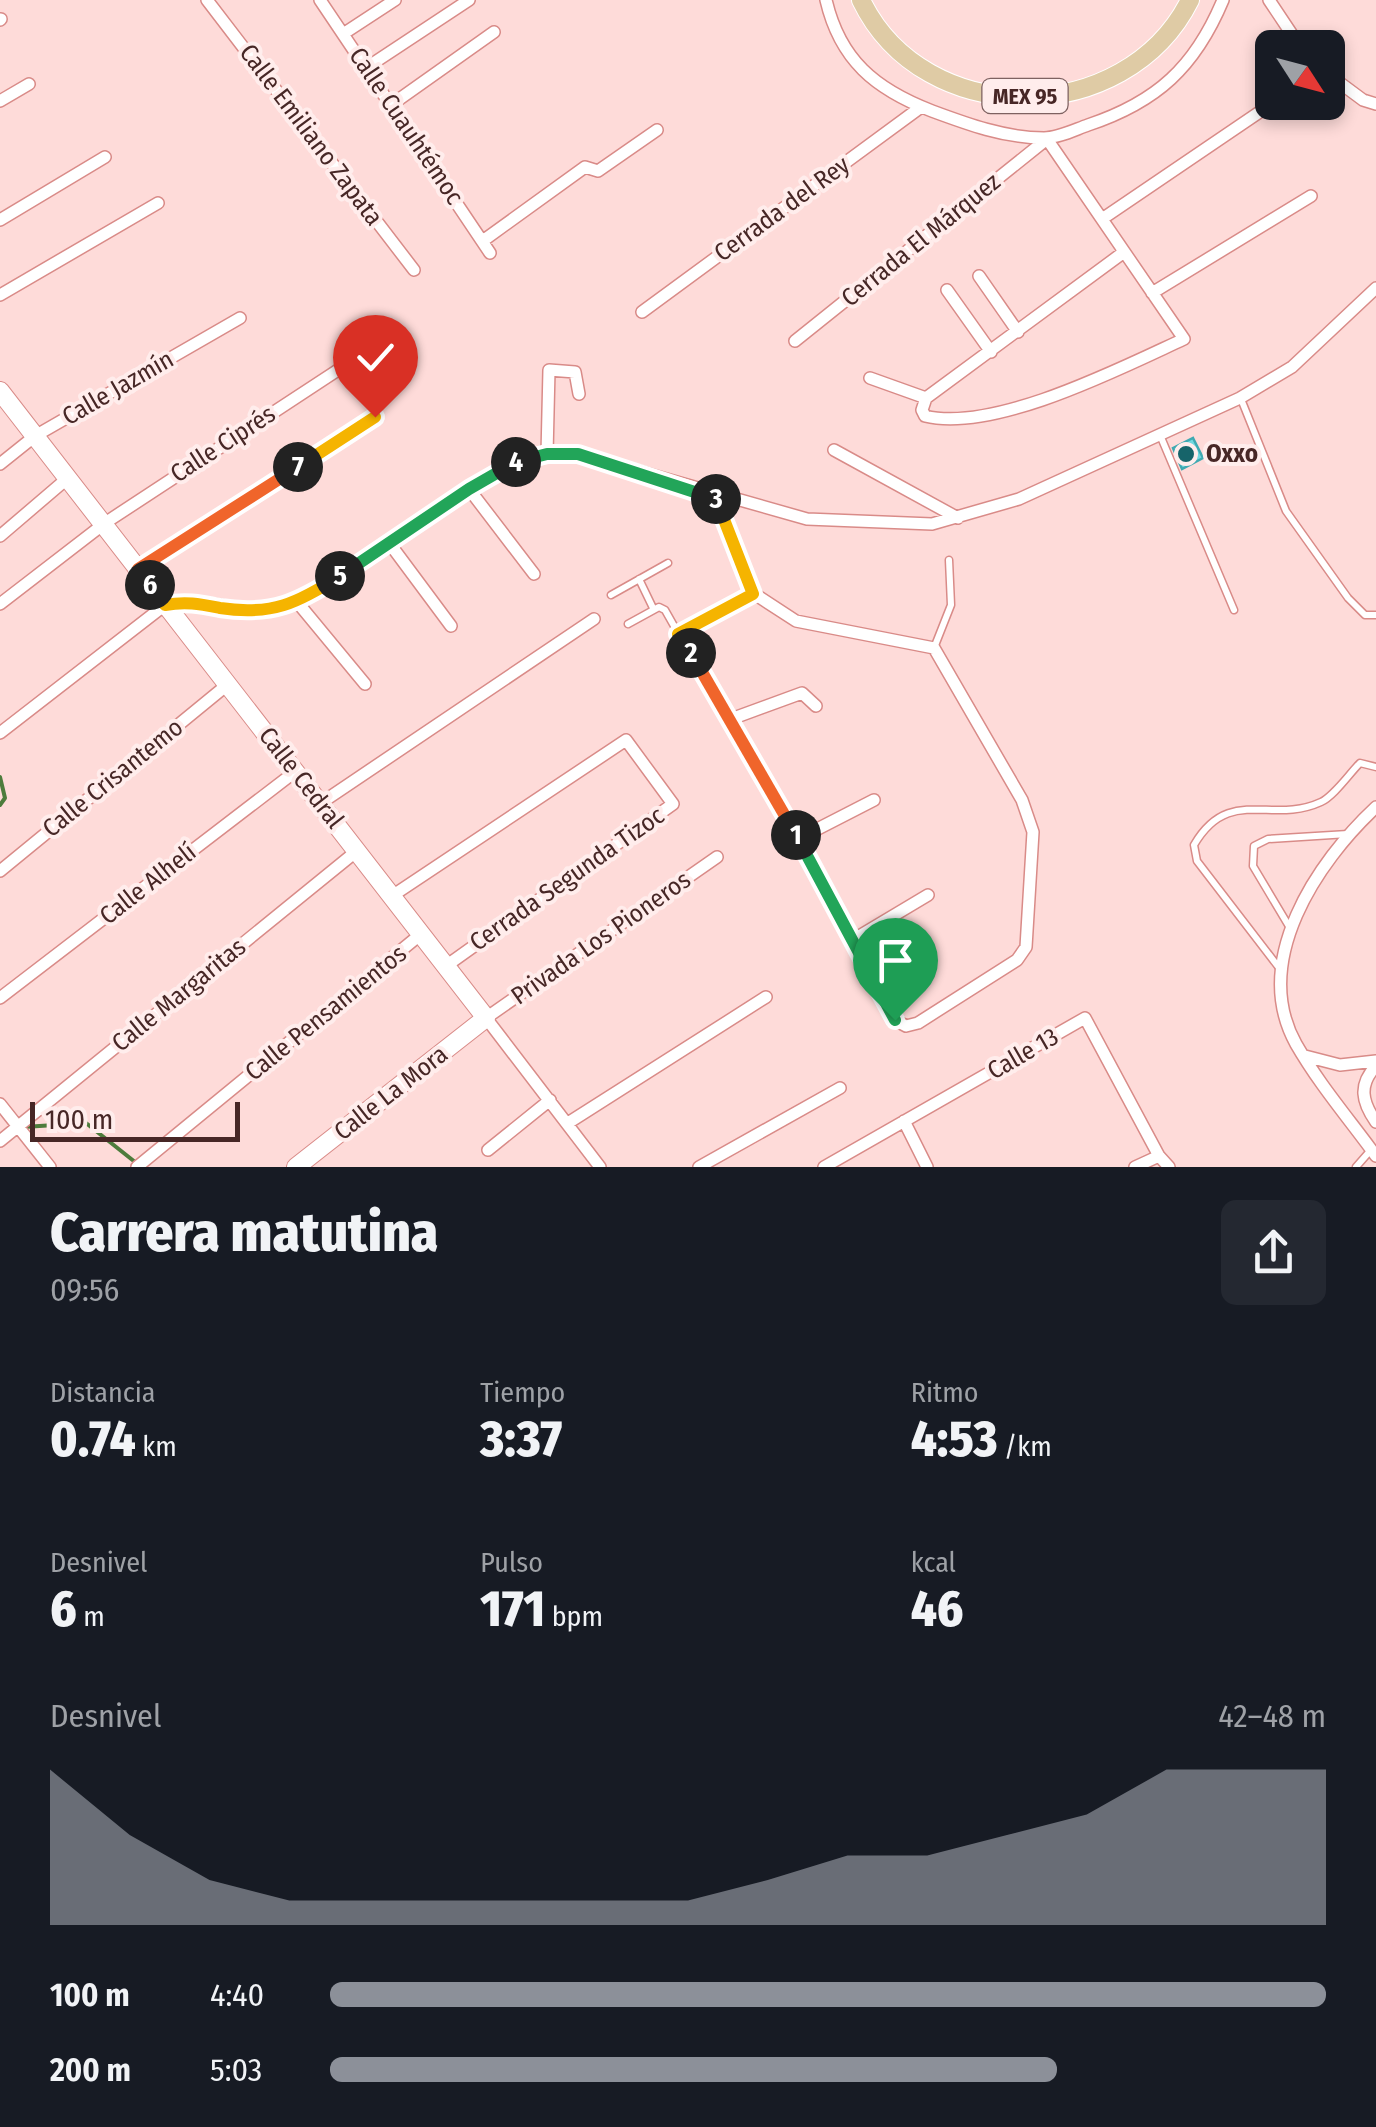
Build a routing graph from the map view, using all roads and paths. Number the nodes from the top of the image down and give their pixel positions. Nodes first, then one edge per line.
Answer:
1 (207, 0) edge
2 (320, 0) edge
3 (395, 0) edge
4 (469, 0) edge
5 (826, 0) edge
6 (861, 0) edge
7 (1190, 0) edge
8 (1224, 0) edge
9 (1269, 0) edge
10 (1289, 30) edge
11 (494, 32) dead end
12 (343, 34) junction
13 (366, 68) junction
14 (28, 84) dead end
15 (1345, 87) edge
16 (0, 101) edge
17 (1376, 104) edge
18 (392, 105) junction
19 (921, 107) junction
20 (1255, 115) edge
21 (657, 130) dead end
22 (1047, 139) junction
23 (105, 157) dead end
24 (1311, 196) dead end
25 (158, 203) dead end
26 (1102, 219) junction
27 (0, 220) edge
28 (1124, 252) junction
29 (414, 270) dead end
30 (979, 276) dead end
31 (1376, 288) edge
32 (948, 290) dead end
33 (1152, 293) junction
34 (0, 296) edge
35 (642, 312) dead end
36 (240, 318) dead end
37 (1018, 332) junction
38 (795, 341) dead end
39 (991, 352) junction
40 (341, 368) dead end
41 (870, 378) dead end
42 (0, 391) edge
43 (579, 394) dead end
44 (1240, 398) junction
45 (924, 404) junction
46 (375, 417) dead end
47 (1160, 434) junction
48 (35, 436) junction
49 (834, 450) dead end
50 (547, 454) junction
51 (0, 464) edge
52 (70, 477) junction
53 (469, 489) junction
54 (714, 495) junction
55 (958, 518) junction
56 (105, 523) junction
57 (0, 536) edge
58 (390, 544) junction
59 (949, 560) dead end
60 (668, 563) dead end
61 (138, 569) junction
62 (534, 574) dead end
63 (639, 579) junction
64 (753, 594) junction
65 (611, 596) dead end
66 (298, 603) junction
67 (0, 604) edge
68 (165, 605) junction
69 (653, 608) junction
70 (1234, 610) dead end
71 (1376, 615) edge
72 (594, 619) dead end
73 (628, 624) dead end
74 (450, 626) dead end
75 (678, 634) junction
76 (934, 648) junction
77 (364, 684) dead end
78 (226, 685) junction
79 (816, 706) dead end
80 (731, 720) junction
81 (0, 733) edge
82 (1376, 768) edge
83 (296, 770) junction
84 (874, 800) dead end
85 (321, 803) junction
86 (1376, 807) edge
87 (1349, 834) junction
88 (798, 839) junction
89 (358, 850) junction
90 (717, 857) dead end
91 (0, 872) edge
92 (928, 895) dead end
93 (392, 896) junction
94 (1292, 931) junction
95 (421, 934) junction
96 (851, 941) junction
97 (446, 966) junction
98 (1283, 974) junction
99 (766, 997) dead end
100 (0, 998) edge
101 (486, 1018) junction
102 (1305, 1056) junction
103 (1376, 1064) edge
104 (840, 1088) dead end
105 (550, 1100) junction
106 (0, 1104) edge
107 (904, 1122) junction
108 (1376, 1122) edge
109 (21, 1123) junction
110 (568, 1123) junction
111 (0, 1141) edge
112 (488, 1150) dead end
113 (1374, 1153) edge
114 (1160, 1156) junction
115 (50, 1167) edge
116 (136, 1167) edge
117 (296, 1167) edge
118 (600, 1167) edge
119 (699, 1167) edge
120 (824, 1167) edge
121 (927, 1167) edge
122 (1136, 1167) edge
123 (1169, 1167) edge
124 (1356, 1167) edge

1 - 29 street, Calle Emiliano Zapata
2 - 12 street, Calle Cuauhtémoc
3 - 12 street
4 - 13 street
5 - 19 street
6 - 7 main road, MEX 95
8 - 22 street
9 - 10 street
11 - 18 street
12 - 13 street, Calle Cuauhtémoc
13 - 18 street, Calle Cuauhtémoc
14 - 16 street
15 - 17 street
18 - 21 street, Calle Cuauhtémoc
19 - 22 street
19 - 35 street, Cerrada del Rey
20 - 26 street
22 - 26 street
22 - 38 street, Cerrada El Márquez
23 - 27 street
24 - 33 street
25 - 34 street
26 - 28 street
28 - 33 street
28 - 37 street
30 - 37 street
31 - 44 street
32 - 39 street
33 - 45 street
36 - 48 street, Calle Jazmín
37 - 39 street
39 - 45 street
40 - 56 street, Calle Ciprés
41 - 45 street
42 - 48 street, Calle Cedral
43 - 50 street
44 - 47 street
44 - 71 lane
46 - 61 street
47 - 55 street
47 - 70 lane
48 - 51 street, Calle Jazmín
48 - 52 street, Calle Cedral
49 - 55 street
50 - 53 street
50 - 54 street
52 - 56 street, Calle Cedral
52 - 57 street
53 - 58 street
53 - 62 street
54 - 55 street
54 - 64 street
56 - 61 street, Calle Cedral
56 - 67 street, Calle Ciprés
58 - 66 street
58 - 74 street
59 - 76 lane
60 - 63 lane
61 - 68 street, Calle Cedral
63 - 65 lane
63 - 69 lane
64 - 75 street
64 - 76 street
66 - 68 street
66 - 77 street
68 - 78 street, Calle Cedral
68 - 81 street
69 - 73 lane
69 - 75 lane
72 - 85 street
75 - 80 street
76 - 96 street
78 - 83 street, Calle Cedral
78 - 91 street, Calle Crisantemo
79 - 80 street
80 - 88 street
82 - 98 lane
83 - 85 street, Calle Cedral
83 - 100 street, Calle Alhelí
84 - 88 street
85 - 89 street, Calle Cedral
86 - 87 street
87 - 94 street
87 - 94 lane
88 - 96 street
89 - 93 street, Calle Cedral
89 - 109 street, Calle Margaritas
90 - 101 street, Privada Los Pioneros
92 - 96 street
93 - 95 street, Calle Cedral
93 - 97 street, Cerrada Segunda Tizoc
94 - 98 street
95 - 97 street, Calle Cedral
95 - 116 street, Calle Pensamientos
97 - 101 street, Calle Cedral
98 - 102 street
99 - 110 street
101 - 105 street, Calle Cedral
101 - 117 street, Calle La Mora
102 - 103 street
102 - 113 street
103 - 108 street
104 - 119 street
105 - 110 street, Calle Cedral
105 - 112 street
106 - 109 street
107 - 114 street, Calle 13
107 - 120 street, Calle 13
107 - 121 street
109 - 111 street, Calle Margaritas
109 - 115 street
110 - 118 street, Calle Cedral
113 - 124 lane
114 - 122 street
114 - 123 street

